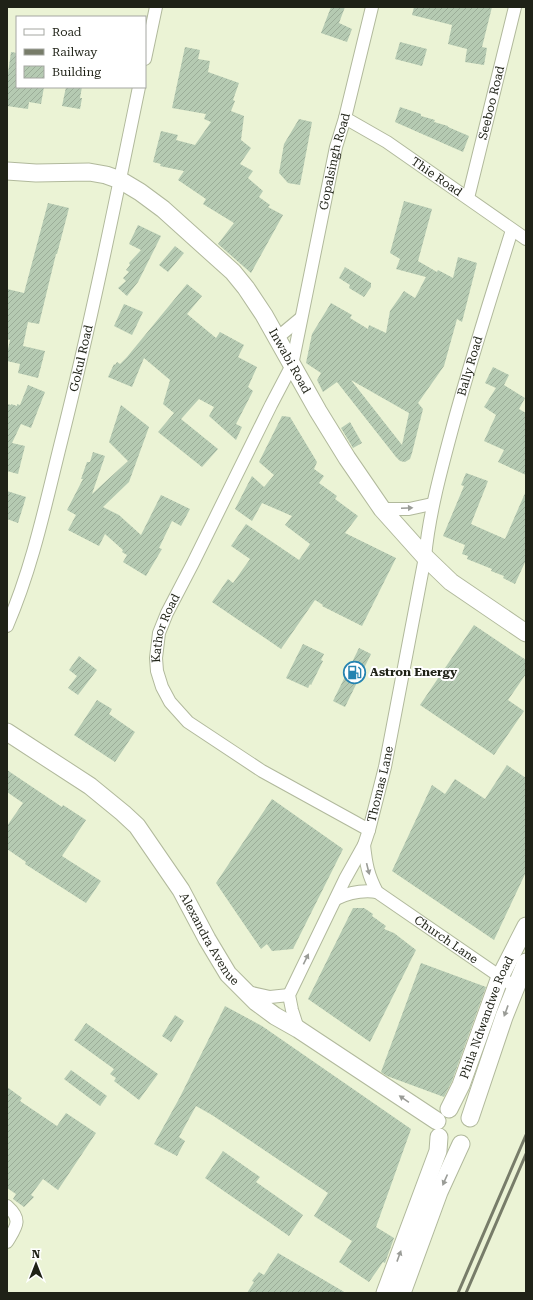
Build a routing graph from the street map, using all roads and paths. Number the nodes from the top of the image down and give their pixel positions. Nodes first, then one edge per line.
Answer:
1 (156, 7) edge
2 (372, 7) edge
3 (515, 7) edge
4 (146, 54) edge
5 (139, 88) edge
6 (345, 118) junction
7 (7, 171) edge
8 (120, 180) junction
9 (468, 198) junction
10 (512, 230) junction
11 (526, 240) edge
12 (301, 318) junction
13 (277, 338) junction
14 (292, 365) junction
15 (432, 504) junction
16 (382, 509) junction
17 (425, 557) junction
18 (7, 626) edge
19 (526, 633) edge
20 (7, 732) edge
21 (369, 830) junction
22 (364, 845) junction
23 (377, 892) junction
24 (336, 899) junction
25 (526, 926) edge
26 (526, 962) edge
27 (500, 977) junction
28 (515, 987) junction
29 (246, 992) junction
30 (289, 994) junction
31 (298, 1029) junction
32 (443, 1115) junction
33 (470, 1118) junction
34 (439, 1138) junction
35 (461, 1144) junction
36 (7, 1206) edge
37 (7, 1242) edge
38 (385, 1293) edge
39 (402, 1293) edge

1 - 4 street
2 - 6 street, Gopalsingh Road
3 - 9 street, Seeboo Road
5 - 8 street, Gokul Road
6 - 9 street, Thie Road
6 - 12 street, Gopalsingh Road
7 - 8 street, Inwabi Road
8 - 13 street, Inwabi Road
8 - 18 street, Gokul Road
9 - 10 street, Thie Road
10 - 11 street, Thie Road
10 - 15 street, Bally Road
12 - 13 street
12 - 14 street, Gopalsingh Road
13 - 14 street, Inwabi Road
14 - 16 street, Inwabi Road
14 - 21 street, Kathor Road
16 -> 15 street
15 - 17 street, Bally Road
16 - 17 street, Inwabi Road
17 - 19 street, Inwabi Road
17 - 21 street, Thomas Lane
20 - 29 street, Alexandra Avenue
21 - 22 street, Thomas Lane
22 -> 23 street, Church Lane
22 - 24 street, Thomas Lane
23 - 24 street
23 - 27 street, Church Lane
30 -> 24 street, Thomas Lane
25 - 27 street, Phila Ndwandwe Road
26 - 28 street, Phila Ndwandwe Road
27 - 28 street, Church Lane
27 - 32 street, Phila Ndwandwe Road
28 -> 33 street, Phila Ndwandwe Road
29 - 30 street
29 - 31 street, Alexandra Avenue
30 - 31 street
32 -> 31 street, Alexandra Avenue
32 - 33 street
32 - 34 street
33 - 35 street
34 - 35 street
38 -> 34 street
35 -> 39 street
36 - 37 street

